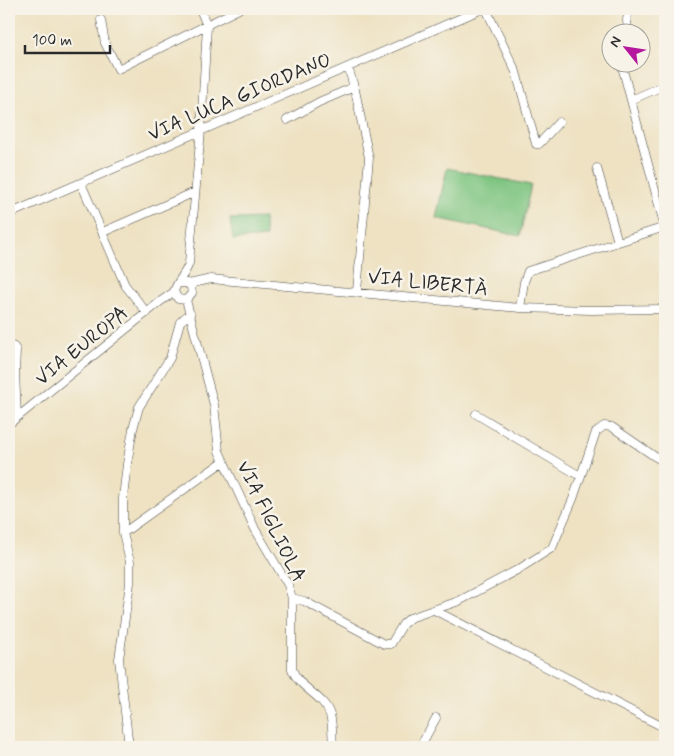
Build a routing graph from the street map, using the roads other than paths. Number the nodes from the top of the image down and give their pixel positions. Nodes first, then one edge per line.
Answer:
1 (200, 9) edge
2 (240, 9) edge
3 (482, 9) edge
4 (486, 9) edge
5 (629, 9) edge
6 (101, 20) dead end
7 (627, 22) edge
8 (207, 26) junction
9 (348, 67) junction
10 (624, 72) edge
11 (665, 85) edge
12 (354, 87) junction
13 (631, 100) junction
14 (287, 120) dead end
15 (560, 122) dead end
16 (201, 130) junction
17 (596, 168) dead end
18 (81, 182) junction
19 (195, 192) junction
20 (9, 214) edge
21 (665, 227) edge
22 (103, 232) junction
23 (618, 242) junction
24 (179, 283) junction
25 (189, 284) junction
26 (357, 291) junction
27 (174, 292) junction
28 (186, 300) junction
29 (520, 308) junction
30 (665, 309) edge
31 (146, 313) junction
32 (190, 313) junction
33 (9, 345) edge
34 (12, 369) edge
35 (476, 414) dead end
36 (17, 417) junction
37 (9, 424) edge
38 (224, 461) junction
39 (665, 462) edge
40 (580, 476) junction
41 (123, 532) junction
42 (292, 598) junction
43 (434, 610) junction
44 (436, 718) dead end
45 (665, 728) edge
46 (129, 747) edge
47 (333, 747) edge
48 (420, 747) edge

1 - 8 street
2 - 8 street
3 - 9 street, VIA LUCA GIORDANO
4 - 15 street
5 - 7 street
6 - 8 street
8 - 16 street
9 - 12 street
9 - 16 street, VIA LUCA GIORDANO
10 - 13 street
11 - 13 street
12 - 14 street
12 - 26 street
13 - 21 street
16 - 18 street, VIA LUCA GIORDANO
16 - 19 street
17 - 23 street
18 - 20 street, VIA LUCA GIORDANO
18 - 22 street
19 - 22 street
19 - 24 street
21 - 23 street
22 - 31 street
23 - 29 street
24 - 25 street
24 - 27 street
25 - 26 street, VIA LIBERTÀ
25 - 28 street
26 - 29 street, VIA LIBERTÀ
27 - 28 street
27 - 31 street, VIA EUROPA
28 - 32 street, VIA FIGLIOLA
29 - 30 street, VIA LIBERTÀ
31 - 36 street, VIA EUROPA
32 - 38 street, VIA FIGLIOLA
32 - 41 street
33 - 34 street
34 - 36 street
35 - 40 street
36 - 37 street, VIA EUROPA
38 - 41 street
38 - 42 street, VIA FIGLIOLA
39 - 40 street
40 - 43 street
41 - 46 street
42 - 43 street
42 - 47 street, VIA FIGLIOLA
43 - 45 street
44 - 48 street

